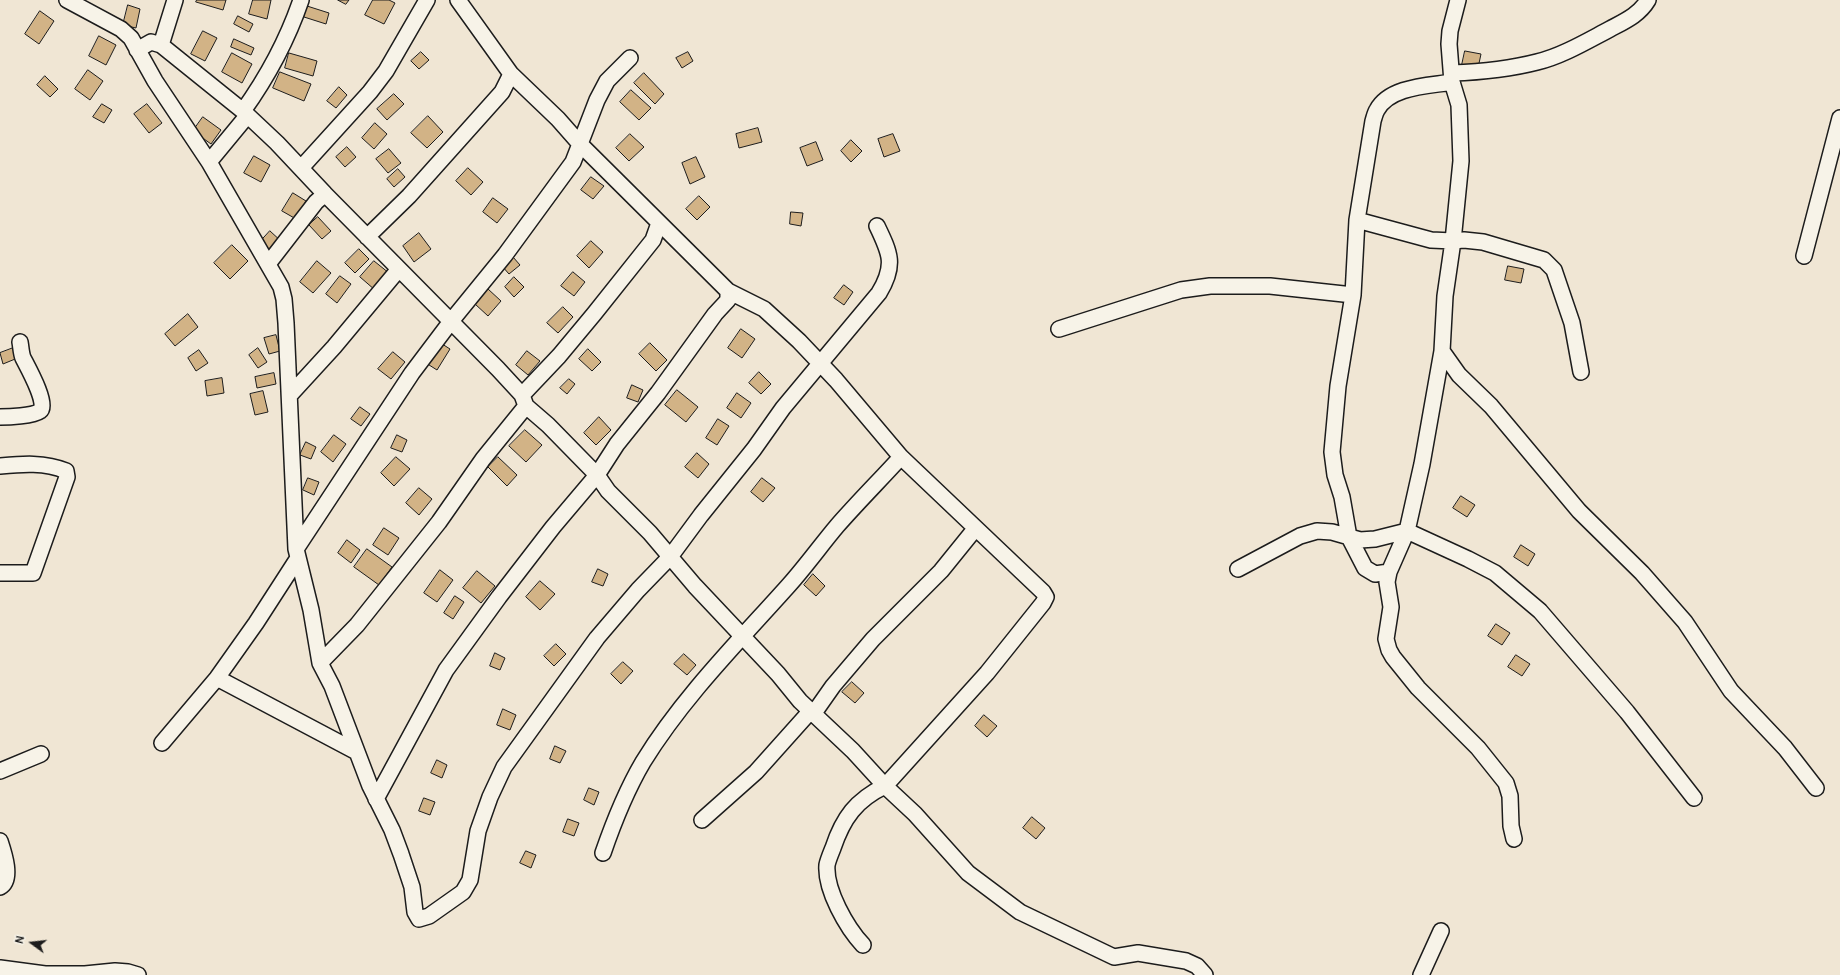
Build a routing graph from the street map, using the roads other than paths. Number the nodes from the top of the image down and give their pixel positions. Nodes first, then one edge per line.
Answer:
1 (66, 0) edge
2 (175, 0) edge
3 (301, 0) edge
4 (427, 0) edge
5 (458, 0) edge
6 (1458, 0) edge
7 (1648, 0) edge
8 (161, 45) junction
9 (137, 50) junction
10 (630, 58) dead end
11 (511, 74) junction
12 (1452, 78) junction
13 (245, 113) junction
14 (1840, 118) edge
15 (580, 144) junction
16 (209, 162) junction
17 (301, 168) junction
18 (325, 194) junction
19 (1357, 220) junction
20 (659, 223) junction
21 (877, 226) dead end
22 (367, 237) junction
23 (1453, 242) junction
24 (1804, 256) dead end
25 (268, 264) junction
26 (399, 269) junction
27 (728, 291) junction
28 (1353, 295) junction
29 (452, 320) junction
30 (1059, 329) dead end
31 (20, 342) dead end
32 (1442, 351) junction
33 (821, 363) junction
34 (1581, 372) dead end
35 (290, 395) junction
36 (524, 400) junction
37 (0, 417) edge
38 (901, 457) junction
39 (0, 466) edge
40 (597, 475) junction
41 (975, 529) junction
42 (1407, 531) junction
43 (1349, 537) junction
44 (297, 553) junction
45 (670, 557) junction
46 (1238, 570) dead end
47 (1389, 572) junction
48 (0, 573) edge
49 (743, 637) junction
50 (320, 663) junction
51 (217, 678) junction
52 (814, 712) junction
53 (162, 743) dead end
54 (355, 751) junction
55 (41, 754) dead end
56 (0, 770) edge
57 (885, 786) junction
58 (1816, 788) dead end
59 (1694, 798) dead end
60 (376, 799) junction
61 (702, 820) dead end
62 (1514, 839) dead end
63 (0, 841) edge
64 (603, 853) dead end
65 (0, 888) edge
66 (1441, 931) dead end
67 (863, 945) dead end
68 (0, 968) edge
69 (138, 975) edge
70 (1205, 975) edge
71 (1421, 975) edge

1 - 9 street
2 - 8 street
3 - 13 street
4 - 17 street
5 - 11 street
6 - 12 street
7 - 12 street
8 - 9 street
8 - 13 street
9 - 16 street
10 - 15 street
11 - 15 street
11 - 22 street
12 - 19 street
12 - 23 street
13 - 16 street
13 - 17 street
14 - 24 street
15 - 20 street
15 - 29 street
16 - 25 street
17 - 18 street
18 - 22 street
18 - 25 street
19 - 23 street
19 - 28 street
20 - 27 street
20 - 36 street
21 - 33 street
22 - 26 street
23 - 32 street
23 - 34 street
25 - 35 street
26 - 29 street
26 - 35 street
27 - 33 street
27 - 40 street
28 - 30 street
28 - 43 street
29 - 36 street
29 - 44 street
31 - 37 street
32 - 42 street
32 - 58 street
33 - 38 street
33 - 45 street
35 - 44 street
36 - 40 street
36 - 50 street
38 - 41 street
38 - 49 street
39 - 48 street
40 - 45 street
40 - 60 street
41 - 52 street
41 - 57 street
42 - 43 street
42 - 47 street
42 - 59 street
43 - 46 street
43 - 47 street
44 - 50 street
44 - 51 street
45 - 49 street
45 - 60 street
47 - 62 street
49 - 52 street
49 - 64 street
50 - 54 street
51 - 53 street
51 - 54 street
52 - 57 street
52 - 61 street
54 - 60 street
55 - 56 street
57 - 67 street
57 - 70 street
63 - 65 street
66 - 71 street
68 - 69 street

